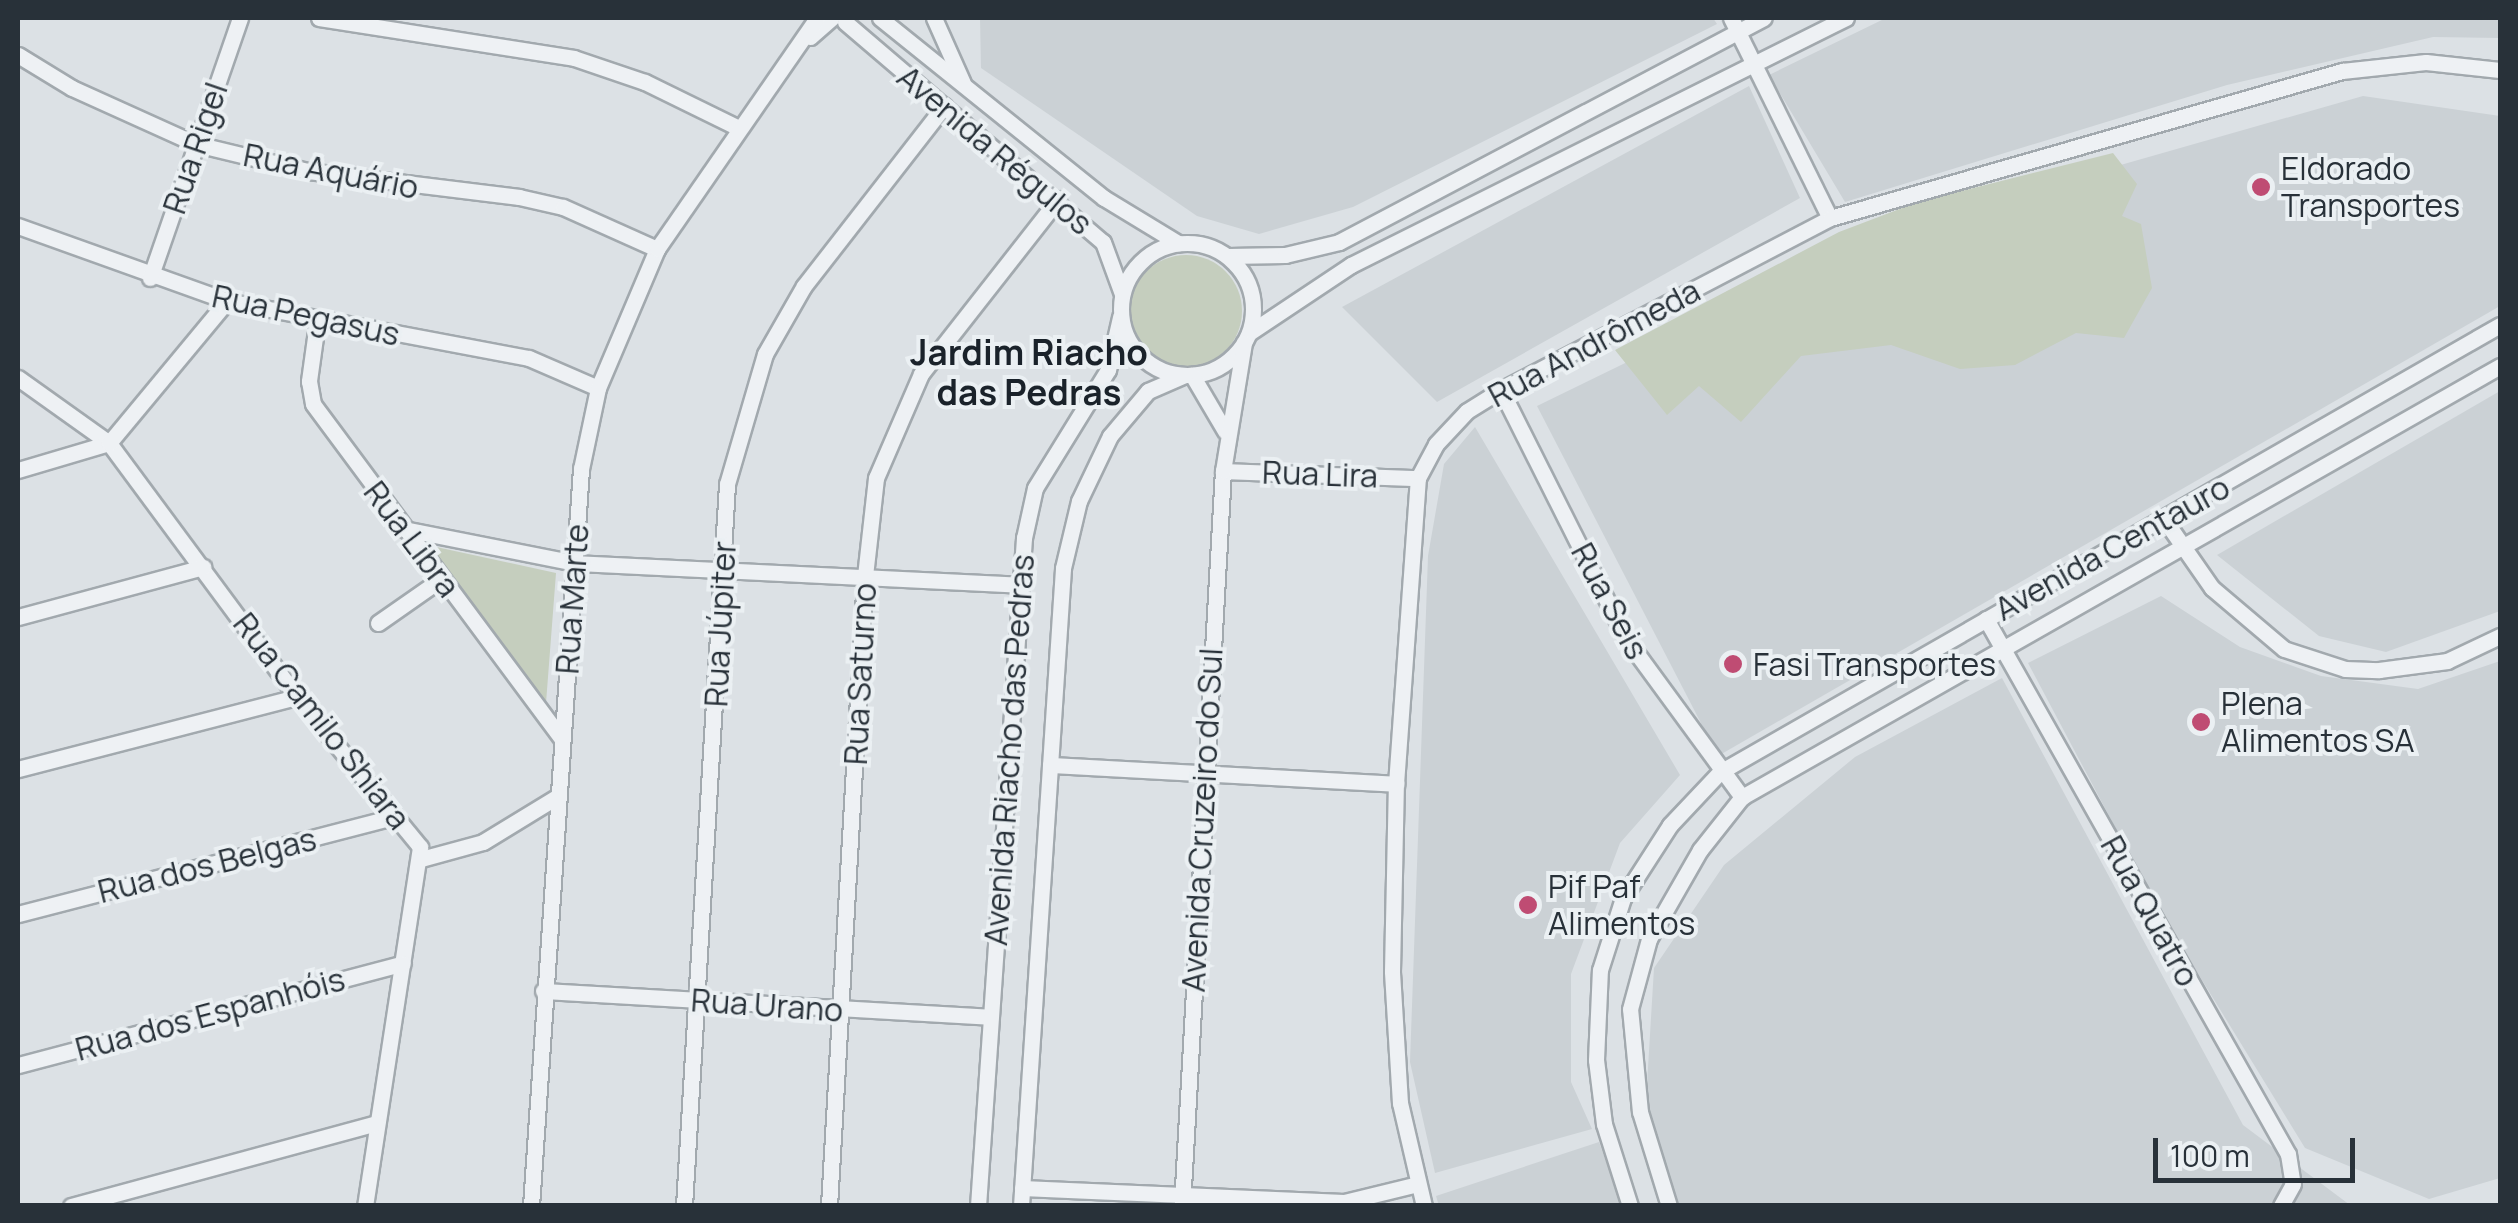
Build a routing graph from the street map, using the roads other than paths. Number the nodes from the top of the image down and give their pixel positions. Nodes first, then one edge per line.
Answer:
1 (240, 18) edge
2 (318, 18) edge
3 (880, 18) edge
4 (934, 18) edge
5 (1764, 18) edge
6 (1846, 18) edge
7 (835, 19) edge
8 (1734, 24) edge
9 (18, 55) edge
10 (1754, 63) junction
11 (2500, 70) edge
12 (970, 95) junction
13 (944, 106) junction
14 (737, 127) junction
15 (196, 144) junction
16 (1058, 200) junction
17 (1830, 218) junction
18 (18, 226) edge
19 (1178, 242) junction
20 (657, 249) junction
21 (1228, 256) junction
22 (150, 278) junction
23 (1122, 294) junction
24 (226, 301) junction
25 (1120, 317) junction
26 (317, 323) junction
27 (2500, 326) edge
28 (1247, 338) junction
29 (2500, 366) edge
30 (1188, 375) junction
31 (18, 378) edge
32 (598, 388) junction
33 (1501, 390) junction
34 (1226, 434) junction
35 (108, 443) junction
36 (18, 470) edge
37 (1223, 471) junction
38 (1418, 478) junction
39 (2164, 519) junction
40 (404, 529) junction
41 (2181, 549) junction
42 (575, 563) junction
43 (203, 567) junction
44 (724, 568) junction
45 (864, 576) junction
46 (441, 579) junction
47 (1017, 585) junction
48 (18, 617) edge
49 (1986, 619) junction
50 (378, 623) dead end
51 (2500, 636) edge
52 (2002, 648) junction
53 (298, 697) junction
54 (562, 739) junction
55 (1050, 764) junction
56 (18, 768) edge
57 (1720, 772) junction
58 (1202, 774) junction
59 (1396, 784) junction
60 (558, 796) junction
61 (1742, 798) junction
62 (396, 816) junction
63 (421, 859) junction
64 (18, 914) edge
65 (402, 963) junction
66 (543, 991) junction
67 (696, 1000) junction
68 (841, 1010) junction
69 (990, 1017) junction
70 (18, 1066) edge
71 (377, 1123) junction
72 (1418, 1184) junction
73 (1022, 1188) junction
74 (1182, 1200) edge
75 (71, 1206) edge
76 (365, 1206) edge
77 (530, 1206) edge
78 (684, 1206) edge
79 (829, 1206) edge
80 (978, 1206) edge
81 (1020, 1206) edge
82 (1424, 1206) edge
83 (1630, 1206) edge
84 (1669, 1206) edge
85 (2282, 1206) edge

1 - 15 street, Rua Rigel
2 - 14 street
3 - 12 street, Avenida Régulos
4 - 12 street
5 - 8 street
6 - 10 street
7 - 13 street, Avenida Régulos
7 - 14 street, Rua Marte
8 - 10 street
8 - 21 street
9 - 15 street, Rua Aquário
10 - 17 street
10 - 28 street
11 - 17 street, Rua Andrômeda
12 - 19 street, Avenida Régulos
13 - 16 street, Avenida Régulos
13 - 44 street, Rua Júpiter
14 - 20 street, Rua Marte
15 - 20 street, Rua Aquário
15 - 22 street, Rua Rigel
16 - 23 street, Avenida Régulos
16 - 45 street, Rua Saturno
17 - 33 street, Rua Andrômeda
18 - 22 street, Rua Pegasus
19 - 21 street
19 - 23 street
20 - 32 street, Rua Marte
21 - 28 street
22 - 24 street, Rua Pegasus
23 - 25 street
24 - 26 street, Rua Pegasus
24 - 35 street
25 - 30 street
25 - 47 street, Avenida Riacho das Pedras
26 - 32 street, Rua Pegasus
26 - 40 street, Rua Libra
27 - 39 street, Avenida Centauro
28 - 30 street
28 - 34 street, Avenida Cruzeiro do Sul
29 - 41 street, Avenida Centauro
30 - 34 street
30 - 55 street, Avenida Riacho das Pedras
31 - 35 street, Rua Camilo Shiara
32 - 42 street, Rua Marte
33 - 38 street, Rua Andrômeda
33 - 57 street, Rua Seis
34 - 37 street, Avenida Cruzeiro do Sul
35 - 36 street
35 - 43 street, Rua Camilo Shiara
37 - 38 street, Rua Lira
37 - 58 street, Avenida Cruzeiro do Sul
38 - 59 street, Rua Andrômeda
39 - 41 street
39 - 49 street, Avenida Centauro
40 - 42 street
40 - 46 street, Rua Libra
41 - 51 street
41 - 52 street, Avenida Centauro
42 - 44 street
42 - 54 street, Rua Marte
43 - 48 street
43 - 53 street, Rua Camilo Shiara
44 - 45 street
44 - 67 street, Rua Júpiter
45 - 47 street
45 - 68 street, Rua Saturno
46 - 50 street
46 - 54 street, Rua Libra
47 - 69 street, Avenida Riacho das Pedras
49 - 52 street, Rua Quatro
49 - 57 street, Avenida Centauro
52 - 61 street, Avenida Centauro
52 - 85 street, Rua Quatro
53 - 56 street
53 - 62 street, Rua Camilo Shiara
54 - 60 street, Rua Marte
55 - 58 street
55 - 73 street, Avenida Riacho das Pedras
57 - 61 street, Rua Seis
57 - 83 street, Avenida Centauro
58 - 59 street
58 - 74 street, Avenida Cruzeiro do Sul
59 - 72 street, Rua Andrômeda
60 - 63 street
60 - 66 street, Rua Marte
61 - 84 street, Avenida Centauro
62 - 63 street, Rua Camilo Shiara
62 - 64 street, Rua dos Belgas
63 - 65 street, Rua Camilo Shiara
65 - 70 street, Rua dos Espanhóis
65 - 71 street, Rua Camilo Shiara
66 - 67 street, Rua Urano
66 - 77 street, Rua Marte
67 - 68 street, Rua Urano
67 - 78 street, Rua Júpiter
68 - 69 street, Rua Urano
68 - 79 street, Rua Saturno
69 - 80 street, Avenida Riacho das Pedras
71 - 75 street
71 - 76 street, Rua Camilo Shiara
72 - 74 street
72 - 82 street, Rua Andrômeda
73 - 74 street
73 - 81 street, Avenida Riacho das Pedras

